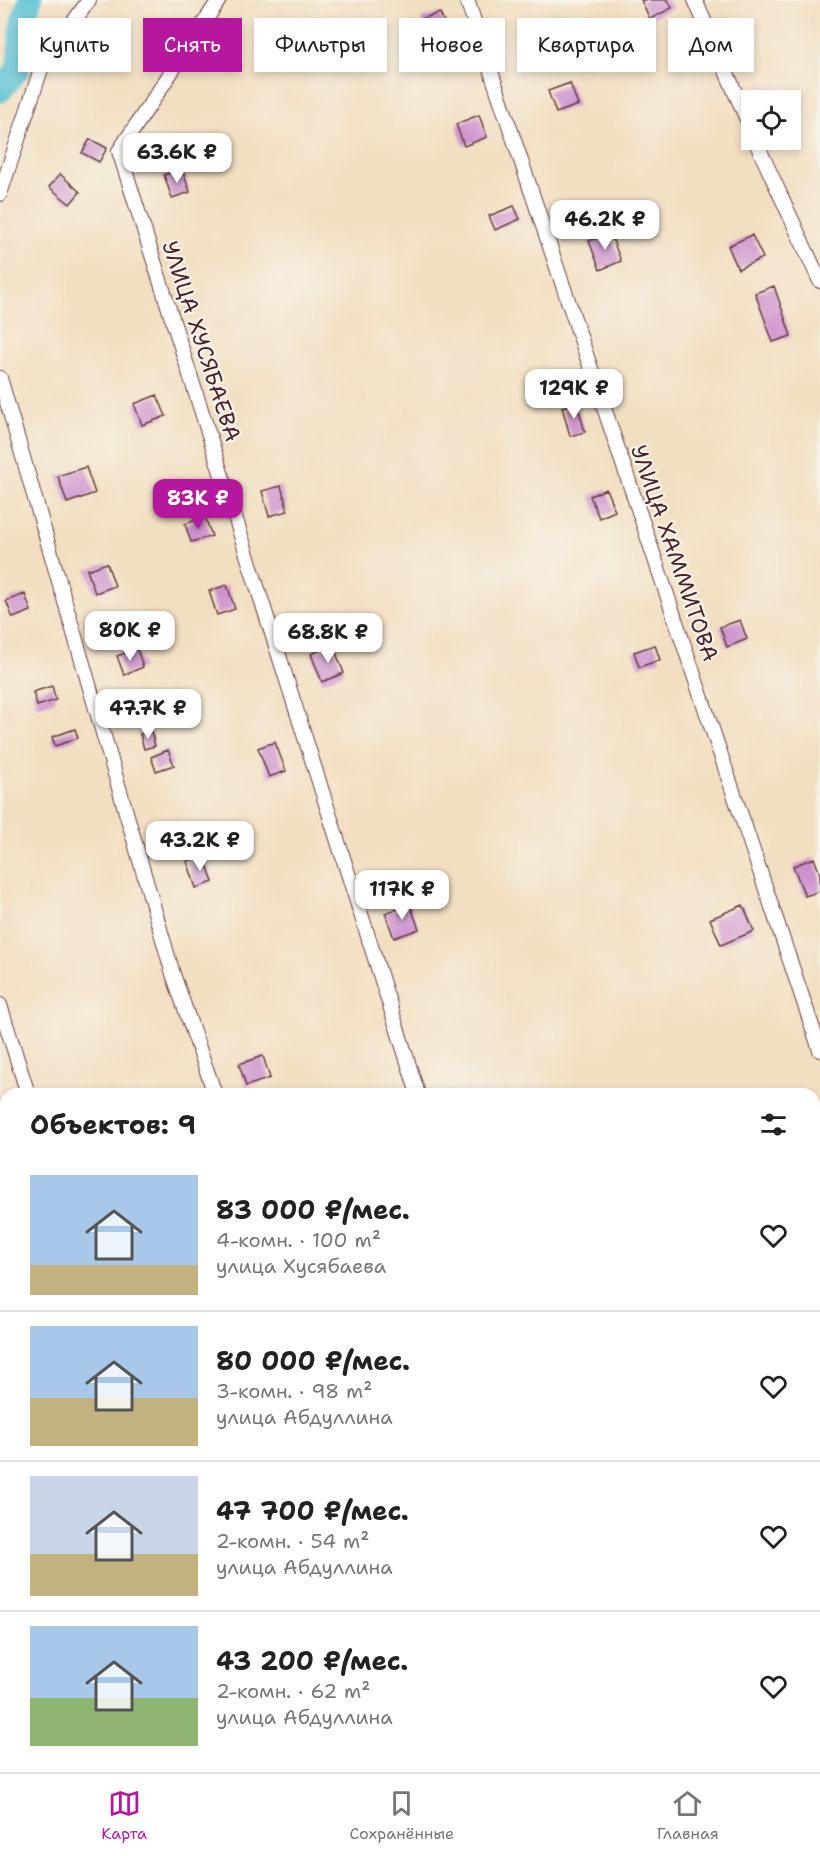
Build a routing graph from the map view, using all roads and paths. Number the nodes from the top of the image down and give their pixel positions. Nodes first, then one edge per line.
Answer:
1 (89, 0) edge
2 (219, 0) edge
3 (467, 0) edge
4 (694, 0) edge
5 (741, 106) edge
6 (760, 150) edge
7 (0, 194) edge
8 (820, 281) edge
9 (0, 378) edge
10 (0, 1005) edge
11 (820, 1050) edge
12 (26, 1088) edge
13 (213, 1088) edge
14 (416, 1088) edge

1 - 7 street
2 - 14 street, УЛИЦА ХУСЯБАЕВА
3 - 11 street, УЛИЦА ХАММИТОВА
4 - 5 street
6 - 8 street
9 - 13 street
10 - 12 street

